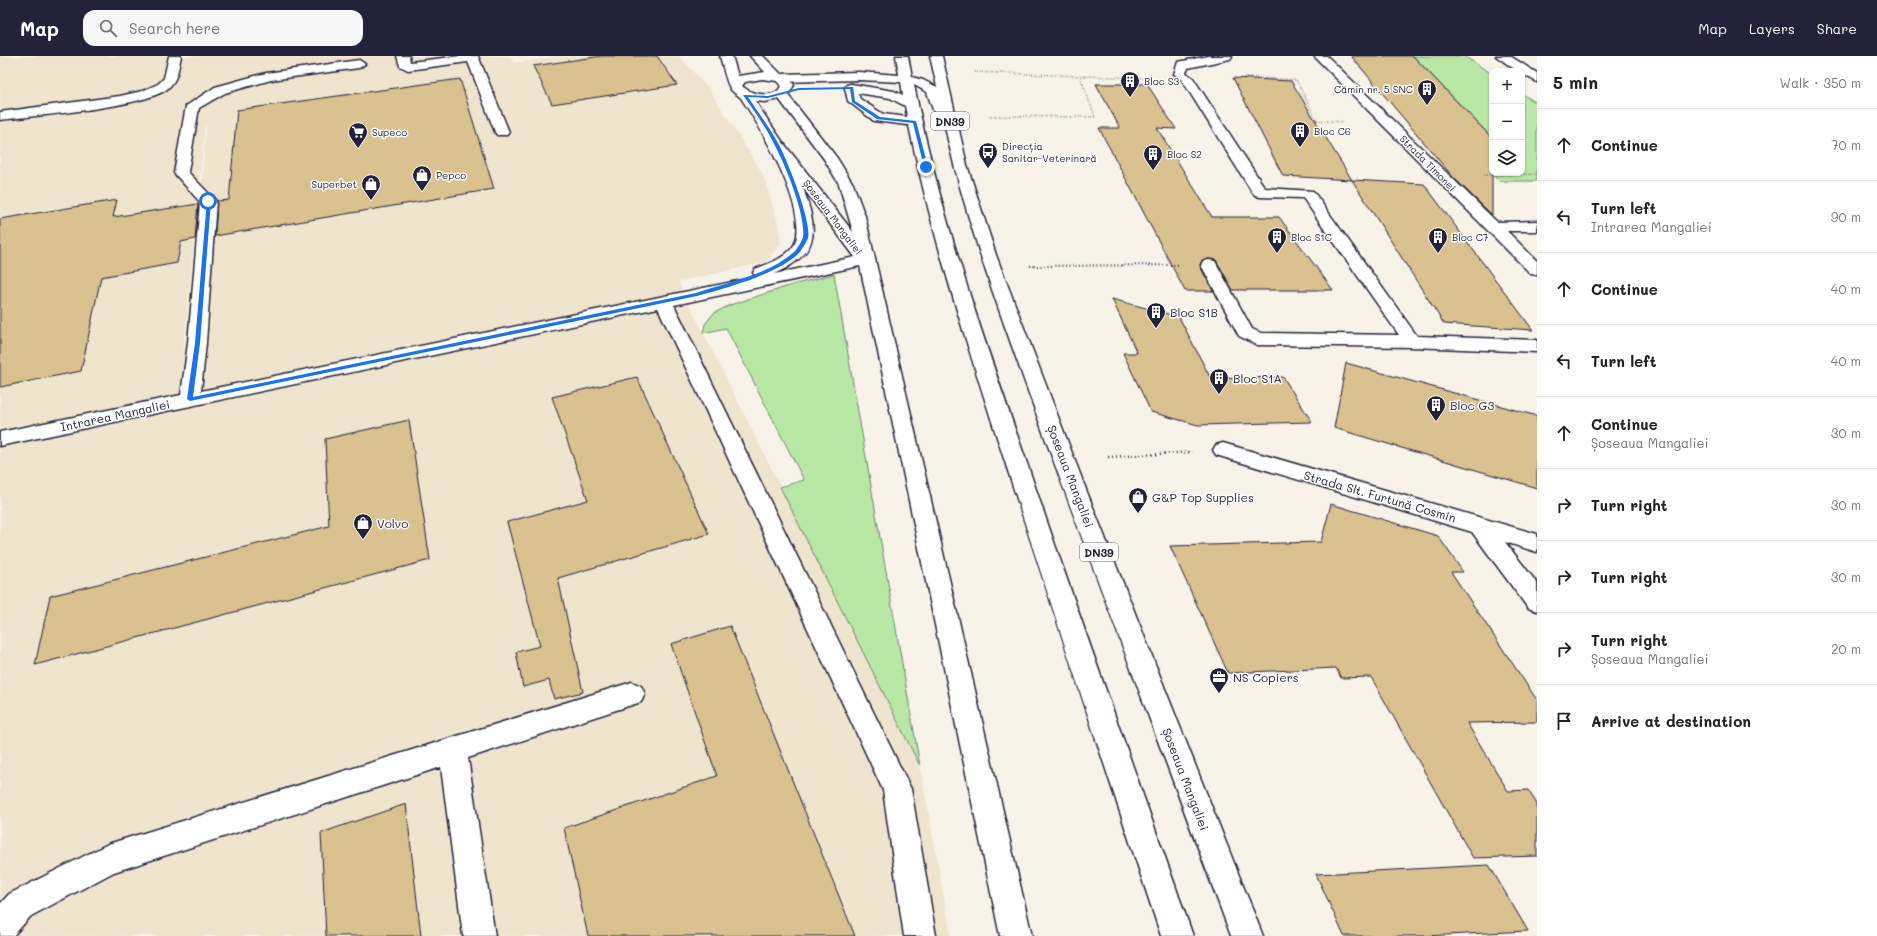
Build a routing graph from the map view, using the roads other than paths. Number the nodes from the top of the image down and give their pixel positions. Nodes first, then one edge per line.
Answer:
1 (175, 56) edge
2 (403, 56) edge
3 (726, 56) edge
4 (756, 56) edge
5 (902, 56) edge
6 (936, 56) edge
7 (1226, 56) edge
8 (1320, 56) edge
9 (1502, 56) edge
10 (472, 57) edge
11 (359, 64) dead end
12 (779, 78) junction
13 (1537, 78) edge
14 (906, 79) junction
15 (851, 88) junction
16 (740, 90) junction
17 (784, 92) junction
18 (911, 104) junction
19 (0, 116) edge
20 (915, 122) junction
21 (502, 132) dead end
22 (776, 143) junction
23 (955, 148) junction
24 (1493, 226) junction
25 (1537, 226) edge
26 (865, 260) junction
27 (1208, 265) road end
28 (1537, 270) edge
29 (697, 294) junction
30 (663, 301) junction
31 (1412, 341) junction
32 (1537, 346) edge
33 (190, 399) junction
34 (0, 439) edge
35 (1223, 450) road end
36 (1479, 525) junction
37 (1537, 542) edge
38 (1537, 601) edge
39 (632, 694) dead end
40 (453, 749) junction
41 (0, 928) edge
42 (479, 936) edge
43 (920, 936) edge
44 (1016, 936) edge
45 (1177, 936) edge
46 (1247, 936) edge

1 - 19 main road
2 - 10 main road
3 - 16 main road, Șoseaua Mangaliei
4 - 12 main road
5 - 14 main road
6 - 23 main road, Șoseaua Mangaliei / DN39
7 - 31 main road
8 - 24 main road, Strada Timonei
9 - 13 main road
10 - 21 main road
11 - 33 main road
12 - 14 main road
12 - 16 main road
12 - 17 main road, Șoseaua Mangaliei
14 - 18 main road
14 - 23 main road
15 - 17 main road
15 - 18 main road
15 - 20 main road
16 - 17 main road
16 - 22 main road, Șoseaua Mangaliei
17 - 26 main road, Șoseaua Mangaliei
18 - 20 main road
20 - 45 main road
22 - 26 main road, Șoseaua Mangaliei
22 - 29 main road
23 - 46 main road, Șoseaua Mangaliei / DN39
24 - 25 main road
24 - 28 main road, Strada Timonei
26 - 29 main road, Intrarea Mangaliei
26 - 44 main road, Șoseaua Mangaliei
27 - 31 main road
29 - 30 main road, Intrarea Mangaliei
30 - 33 main road, Intrarea Mangaliei
30 - 43 main road
31 - 32 main road
33 - 34 main road, Intrarea Mangaliei
35 - 36 main road, Strada Slt. Furtună Cosmin
36 - 37 main road, Strada Slt. Furtună Cosmin
36 - 38 main road
39 - 40 main road
40 - 41 main road
40 - 42 main road

